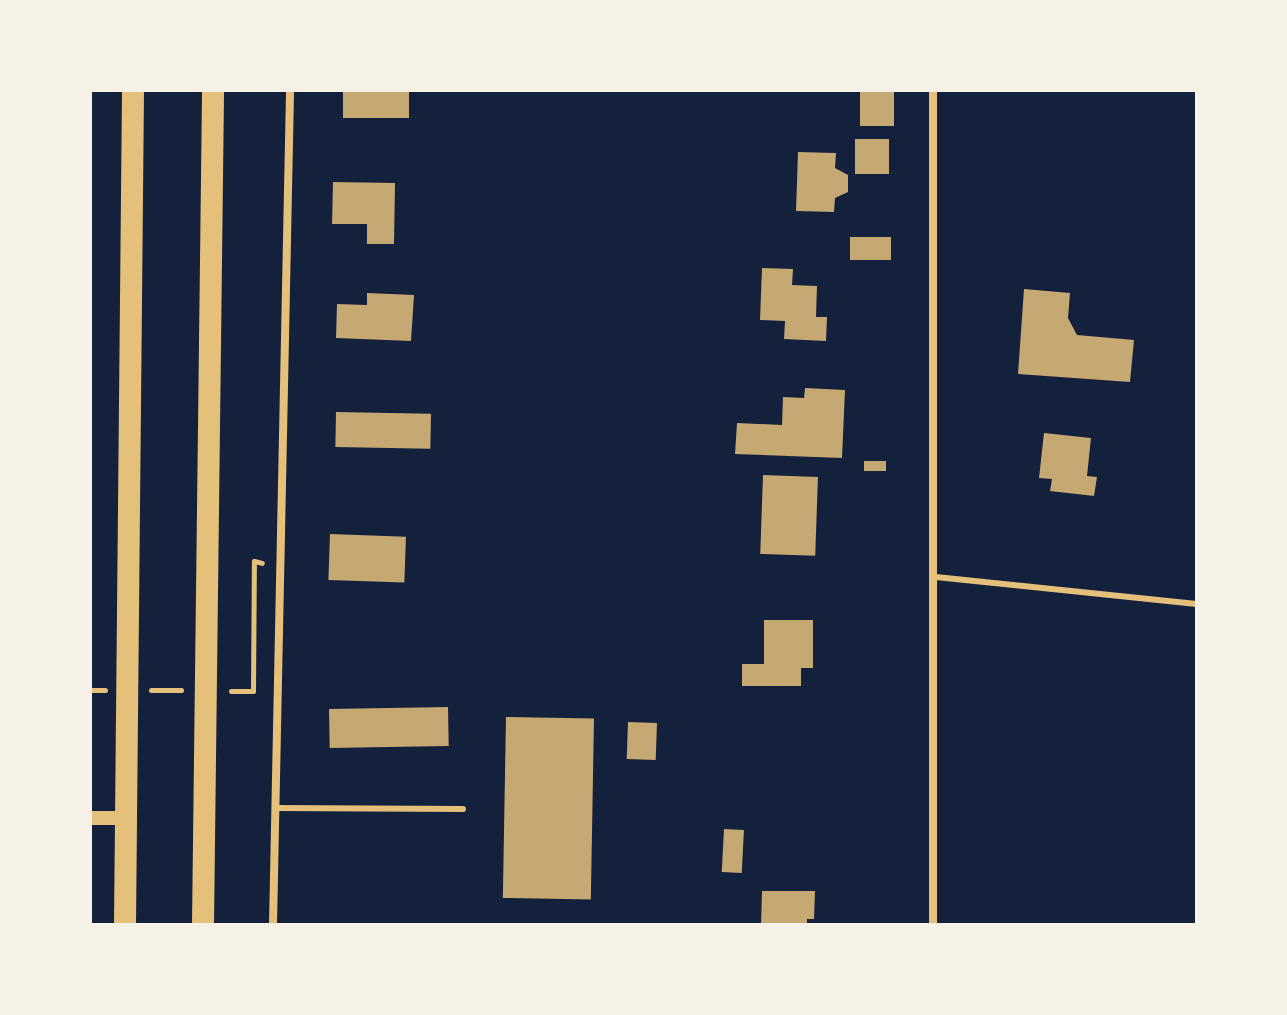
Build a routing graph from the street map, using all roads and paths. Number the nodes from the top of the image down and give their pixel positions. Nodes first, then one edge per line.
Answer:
1 (133, 90) edge
2 (213, 90) edge
3 (290, 90) edge
4 (933, 90) edge
5 (262, 563) dead end
6 (936, 577) junction
7 (1197, 604) edge
8 (90, 690) edge
9 (120, 690) dead end
10 (134, 690) dead end
11 (194, 690) dead end
12 (223, 691) dead end
13 (276, 808) junction
14 (463, 809) dead end
15 (90, 818) edge
16 (126, 818) junction
17 (125, 925) edge
18 (203, 925) edge
19 (273, 925) edge
20 (933, 925) edge

1 - 16 highway
2 - 18 highway
3 - 13 street
4 - 6 street
5 - 12 path
6 - 7 lane
6 - 20 street
8 - 9 path
10 - 11 path
13 - 14 lane
13 - 19 street
15 - 16 street
16 - 17 highway

